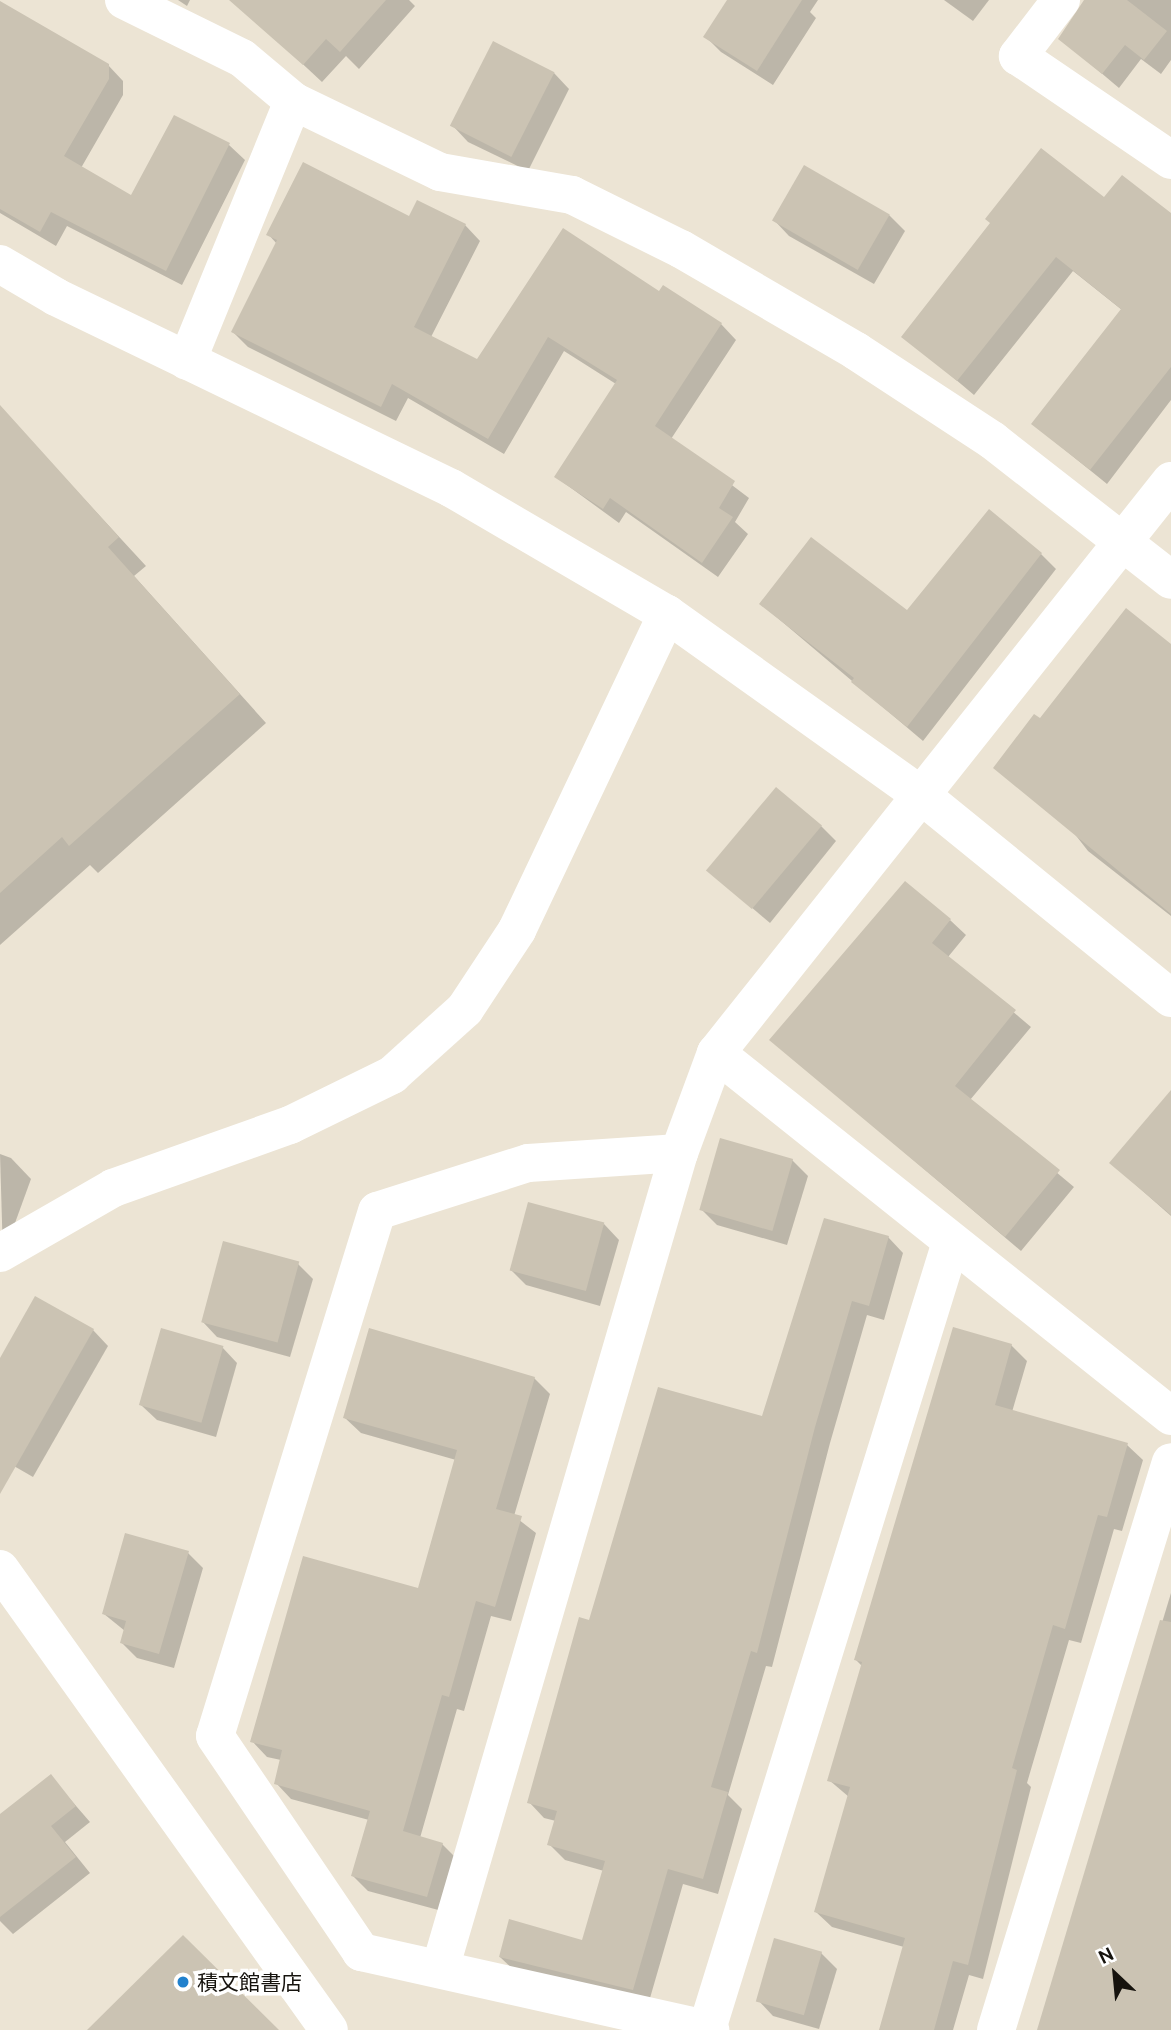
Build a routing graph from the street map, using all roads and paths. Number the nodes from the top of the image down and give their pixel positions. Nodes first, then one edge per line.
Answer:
1 (124, 0) edge
2 (1061, 0) edge
3 (293, 102) junction
4 (1171, 160) edge
5 (0, 264) edge
6 (187, 361) junction
7 (1171, 481) edge
8 (1123, 541) junction
9 (1171, 580) edge
10 (667, 614) junction
11 (921, 795) junction
12 (1171, 998) edge
13 (716, 1053) junction
14 (679, 1153) junction
15 (951, 1242) junction
16 (0, 1253) edge
17 (1171, 1416) edge
18 (1171, 1462) edge
19 (0, 1569) edge
20 (440, 1969) junction
21 (329, 2030) edge
22 (709, 2030) edge
23 (996, 2030) edge

1 - 3 street
2 - 4 street
3 - 6 street
3 - 8 street
5 - 6 street
6 - 10 street
7 - 8 street
8 - 9 street
8 - 11 street
10 - 11 street
10 - 16 street
11 - 12 street
11 - 13 street
13 - 14 street
13 - 15 street
14 - 20 street
14 - 20 street
15 - 17 street
15 - 22 street
18 - 23 street
19 - 21 street
20 - 22 street

